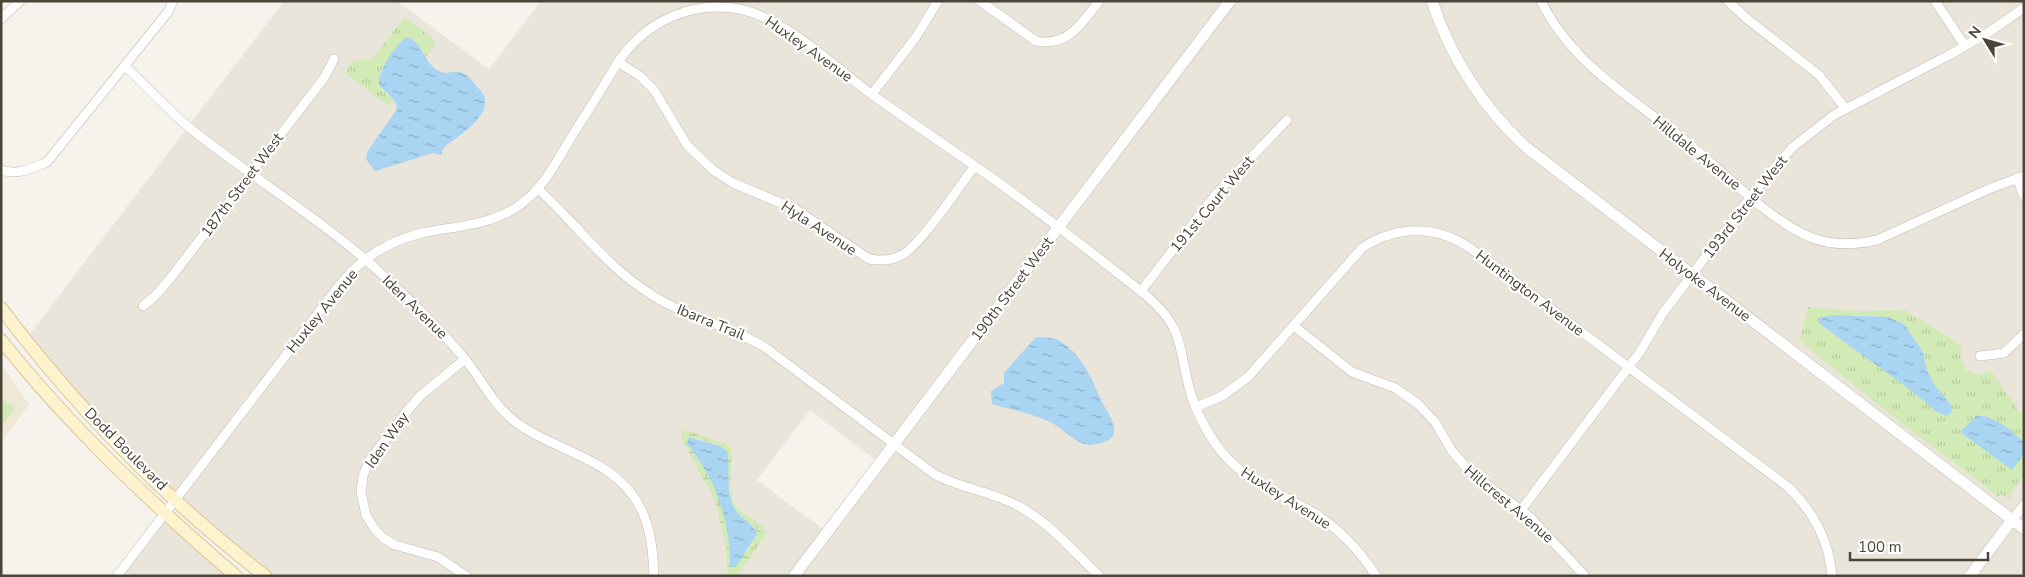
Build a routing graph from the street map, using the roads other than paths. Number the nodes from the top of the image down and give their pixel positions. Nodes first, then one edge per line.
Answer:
1 (20, 1) edge
2 (173, 1) edge
3 (938, 1) edge
4 (980, 1) edge
5 (1099, 1) edge
6 (1230, 1) edge
7 (1432, 1) edge
8 (1541, 1) edge
9 (1728, 1) edge
10 (1935, 1) edge
11 (2024, 8) edge
12 (1, 20) edge
13 (1965, 46) junction
14 (334, 59) dead end
15 (618, 62) junction
16 (125, 66) junction
17 (872, 94) junction
18 (1845, 108) junction
19 (1287, 120) dead end
20 (975, 166) junction
21 (1, 170) edge
22 (251, 172) junction
23 (2020, 177) edge
24 (538, 189) junction
25 (1751, 196) junction
26 (2024, 196) edge
27 (1058, 228) junction
28 (365, 260) junction
29 (1692, 276) junction
30 (1141, 291) junction
31 (143, 306) dead end
32 (1, 308) edge
33 (1294, 326) junction
34 (2024, 334) edge
35 (1, 340) edge
36 (1980, 356) dead end
37 (465, 360) junction
38 (1628, 367) junction
39 (1196, 407) junction
40 (893, 444) junction
41 (175, 498) junction
42 (2024, 505) edge
43 (1521, 510) junction
44 (163, 512) junction
45 (2012, 520) junction
46 (2024, 529) edge
47 (117, 576) edge
48 (236, 576) edge
49 (265, 576) edge
50 (466, 576) edge
51 (654, 576) edge
52 (794, 576) edge
53 (1099, 576) edge
54 (1376, 576) edge
55 (1585, 576) edge
56 (1832, 576) edge
57 (1970, 576) edge

1 - 12 street
2 - 16 street
3 - 17 street
4 - 5 street
6 - 27 street, 190th Street West
7 - 29 street, Holyoke Avenue
8 - 25 street, Hilldale Avenue
9 - 18 street
10 - 13 street
11 - 13 street, 193rd Street West
13 - 18 street, 193rd Street West
14 - 22 street, 187th Street West
15 - 17 street, Huxley Avenue
15 - 20 street, Hyla Avenue
15 - 24 street, Huxley Avenue
16 - 21 street
16 - 22 street, Iden Avenue
17 - 20 street, Huxley Avenue
18 - 25 street, 193rd Street West
19 - 30 street, 191st Court West
20 - 27 street, Huxley Avenue
22 - 28 street, Iden Avenue
22 - 31 street, 187th Street West
23 - 25 street, Hilldale Avenue
23 - 26 street
24 - 28 street, Huxley Avenue
24 - 40 street, Ibarra Trail
25 - 29 street, 193rd Street West
27 - 30 street, Huxley Avenue
27 - 40 street, 190th Street West
28 - 37 street, Iden Avenue
28 - 41 street, Huxley Avenue
29 - 38 street, 193rd Street West
29 - 45 street, Holyoke Avenue
30 - 39 street, Huxley Avenue
32 - 41 main road, Dodd Boulevard
33 - 38 street, Huntington Avenue
33 - 39 street, Huntington Avenue
33 - 43 street, Hillcrest Avenue
34 - 36 street
35 - 44 main road, Dodd Boulevard
37 - 50 street, Iden Way
37 - 51 street, Iden Avenue
38 - 43 street, 193rd Street West
38 - 56 street, Huntington Avenue
39 - 54 street, Huxley Avenue
40 - 52 street, 190th Street West
40 - 53 street, Ibarra Trail
41 - 44 street, Huxley Avenue
41 - 49 main road, Dodd Boulevard
42 - 45 street
43 - 55 street, Hillcrest Avenue
44 - 47 street, Huxley Avenue
44 - 48 main road, Dodd Boulevard
45 - 46 street, Holyoke Avenue
45 - 57 street

